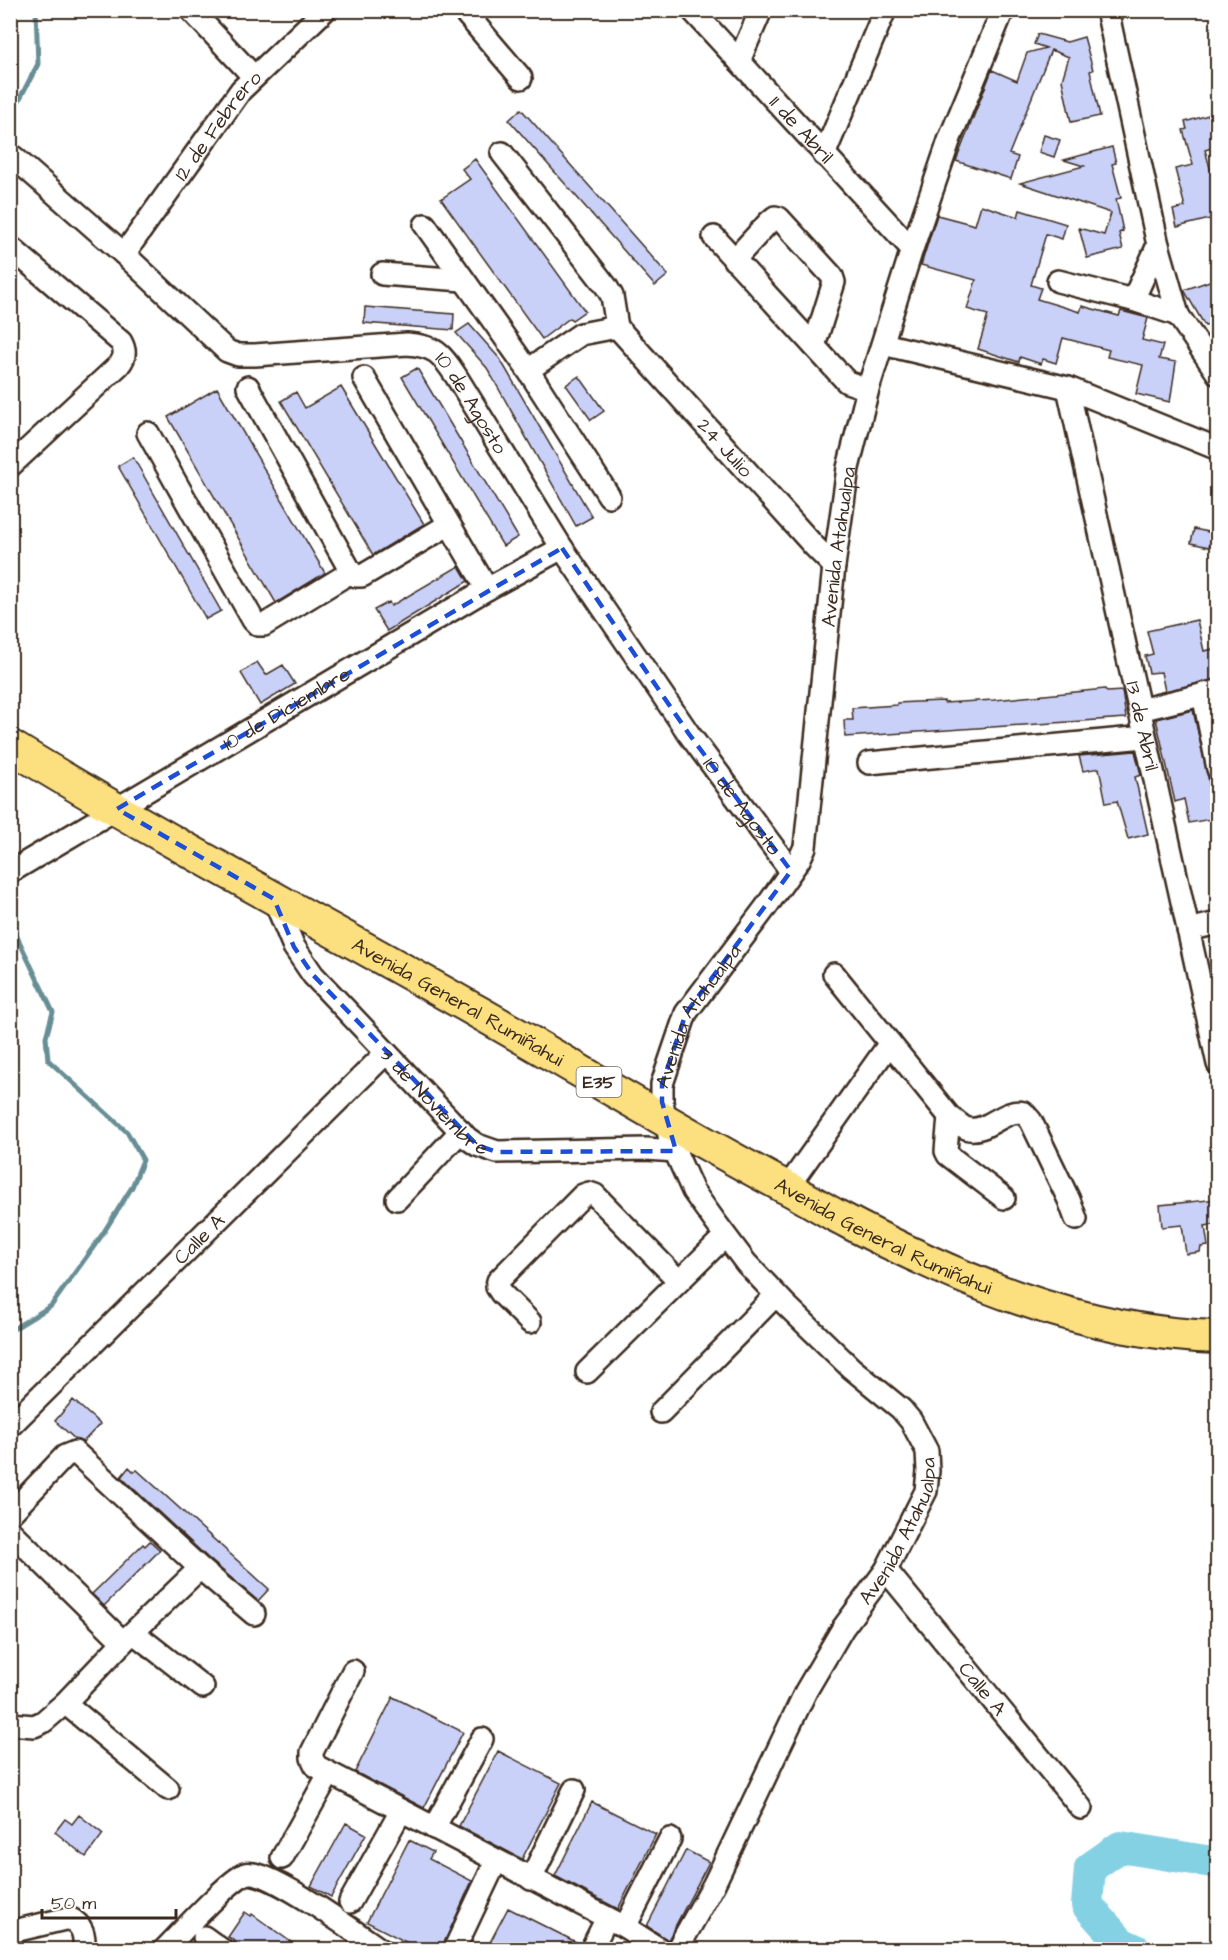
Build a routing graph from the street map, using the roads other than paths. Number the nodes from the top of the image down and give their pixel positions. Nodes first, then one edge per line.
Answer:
1 (191, 10) edge
2 (325, 10) edge
3 (463, 10) edge
4 (692, 10) edge
5 (761, 10) edge
6 (885, 10) edge
7 (1003, 10) edge
8 (1107, 10) edge
9 (740, 61) junction
10 (254, 77) junction
11 (521, 78) dead end
12 (502, 153) dead end
13 (10, 154) edge
14 (824, 155) junction
15 (425, 225) dead end
16 (714, 237) dead end
17 (1158, 244) junction
18 (10, 247) edge
19 (912, 249) junction
20 (124, 254) junction
21 (734, 261) junction
22 (382, 274) dead end
23 (463, 280) junction
24 (1058, 281) dead end
25 (1133, 300) junction
26 (1178, 315) junction
27 (617, 327) junction
28 (883, 344) junction
29 (814, 346) junction
30 (528, 370) junction
31 (1218, 374) edge
32 (364, 378) dead end
33 (248, 387) dead end
34 (1068, 388) junction
35 (868, 389) junction
36 (148, 433) dead end
37 (1218, 449) edge
38 (10, 466) edge
39 (609, 496) dead end
40 (448, 525) junction
41 (562, 548) junction
42 (834, 566) junction
43 (351, 572) junction
44 (487, 589) junction
45 (1210, 693) edge
46 (1139, 710) junction
47 (1145, 737) junction
48 (10, 746) edge
49 (869, 763) dead end
50 (1218, 768) edge
51 (117, 809) junction
52 (791, 871) junction
53 (10, 872) edge
54 (274, 899) junction
55 (1218, 923) edge
56 (1188, 930) junction
57 (834, 974) dead end
58 (890, 1043) junction
59 (386, 1053) junction
60 (1218, 1064) edge
61 (949, 1116) junction
62 (666, 1120) junction
63 (460, 1131) junction
64 (676, 1151) junction
65 (787, 1188) junction
66 (1004, 1198) dead end
67 (397, 1199) dead end
68 (1076, 1219) dead end
69 (725, 1236) junction
70 (679, 1281) junction
71 (776, 1295) junction
72 (530, 1322) dead end
73 (1218, 1337) edge
74 (587, 1372) dead end
75 (661, 1412) dead end
76 (10, 1426) edge
77 (10, 1514) edge
78 (10, 1531) edge
79 (200, 1568) junction
80 (886, 1570) junction
81 (254, 1614) dead end
82 (129, 1638) junction
83 (353, 1671) dead end
84 (203, 1687) dead end
85 (65, 1703) junction
86 (10, 1724) edge
87 (482, 1739) dead end
88 (329, 1774) junction
89 (168, 1789) dead end
90 (574, 1790) dead end
91 (1081, 1808) dead end
92 (400, 1811) junction
93 (434, 1828) junction
94 (670, 1839) dead end
95 (282, 1858) dead end
96 (496, 1861) junction
97 (531, 1879) junction
98 (350, 1902) dead end
99 (616, 1923) junction
100 (10, 1932) edge
101 (675, 1949) edge
102 (84, 1950) edge
103 (164, 1950) edge
104 (381, 1950) edge
105 (454, 1950) edge
106 (591, 1950) edge

1 - 10 street
2 - 10 street, 12 de Febrero
3 - 11 street
4 - 9 street, 11 de Abril
5 - 9 street
6 - 14 street
7 - 19 street, Avenida Atahualpa
8 - 17 street
9 - 14 street, 11 de Abril
10 - 20 street, 12 de Febrero
12 - 27 street
13 - 20 street, 10 de Agosto
14 - 19 street, 11 de Abril
15 - 23 street
16 - 21 street
17 - 25 street
17 - 26 street
18 - 38 street
19 - 28 street, Avenida Atahualpa
20 - 41 street, 10 de Agosto
21 - 29 street
21 - 29 street
22 - 23 street
23 - 30 street
24 - 25 street
25 - 26 street
26 - 31 street
27 - 30 street
27 - 42 street, 24 Julio
28 - 34 street
28 - 35 street, Avenida Atahualpa
29 - 35 street
30 - 39 street
32 - 40 street
33 - 43 street
34 - 37 street
34 - 46 street, 13 de Abril
35 - 42 street, Avenida Atahualpa
36 - 43 street
40 - 43 street
40 - 44 street
41 - 44 street, 10 de Diciembre
41 - 52 street, 10 de Agosto
42 - 52 street, Avenida Atahualpa
44 - 51 street, 10 de Diciembre
45 - 46 street
45 - 50 street
46 - 47 street, 13 de Abril
47 - 49 street
47 - 56 street, 13 de Abril
48 - 51 highway, Avenida General Rumiñahui / E35
51 - 53 street, 10 de Diciembre
51 - 54 highway, Avenida General Rumiñahui / E35
52 - 62 street, Avenida Atahualpa
54 - 59 street, 3 de Noviembre
54 - 62 highway, Avenida General Rumiñahui / E35
55 - 56 street
56 - 60 street, 13 de Abril
57 - 58 street
58 - 61 street
58 - 65 street
59 - 63 street, 3 de Noviembre
59 - 76 street, Calle A
61 - 66 street
61 - 68 street
62 - 64 street, Avenida Atahualpa
62 - 65 highway, Avenida General Rumiñahui / E35
63 - 64 street, 3 de Noviembre
63 - 67 street
64 - 69 street, Avenida Atahualpa
65 - 73 highway, Avenida General Rumiñahui / E35
69 - 70 street
69 - 71 street, Avenida Atahualpa
70 - 72 street
70 - 74 street
71 - 75 street
71 - 80 street, Avenida Atahualpa
77 - 79 street
78 - 82 street
79 - 81 street
79 - 82 street
80 - 91 street, Calle A
80 - 101 street, Avenida Atahualpa
82 - 84 street
82 - 85 street
83 - 88 street
85 - 86 street
85 - 89 street
87 - 93 street
88 - 92 street
88 - 95 street
90 - 97 street
92 - 93 street
92 - 98 street
93 - 96 street
94 - 99 street
96 - 97 street
96 - 105 street
97 - 99 street
99 - 101 street
99 - 106 street
100 - 102 street
103 - 104 street

